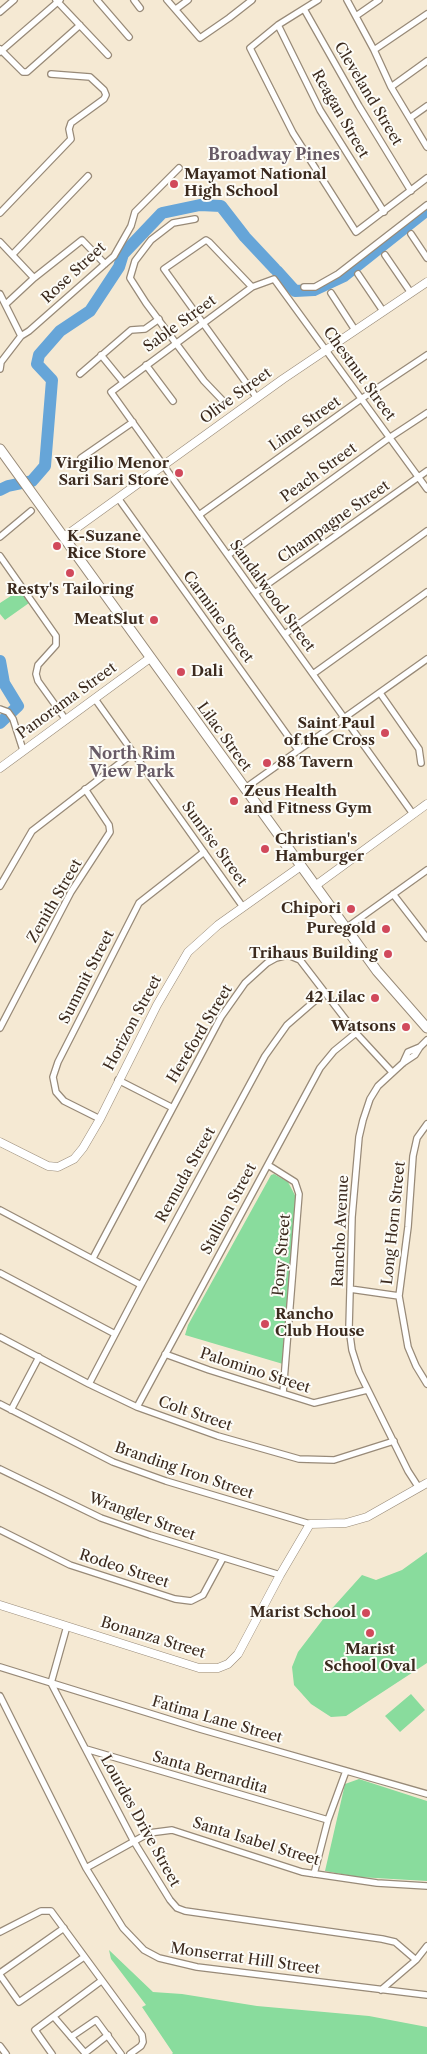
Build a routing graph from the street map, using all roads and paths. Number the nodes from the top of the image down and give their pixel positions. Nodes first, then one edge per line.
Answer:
1 (14, 0) edge
2 (97, 0) edge
3 (134, 0) edge
4 (167, 0) edge
5 (188, 0) edge
6 (252, 0) edge
7 (318, 0) edge
8 (347, 0) edge
9 (380, 0) edge
10 (58, 1) edge
11 (140, 8) dead end
12 (304, 9) junction
13 (176, 10) junction
14 (0, 12) edge
15 (427, 14) edge
16 (356, 16) junction
17 (80, 25) junction
18 (278, 25) junction
19 (129, 37) dead end
20 (0, 50) edge
21 (374, 50) junction
22 (108, 55) dead end
23 (427, 61) edge
24 (52, 74) dead end
25 (390, 87) junction
26 (427, 106) edge
27 (410, 118) junction
28 (427, 147) edge
29 (179, 168) dead end
30 (88, 176) dead end
31 (427, 178) edge
32 (411, 191) junction
33 (427, 205) edge
34 (384, 212) junction
35 (0, 213) edge
36 (195, 219) dead end
37 (411, 234) dead end
38 (0, 242) edge
39 (13, 254) junction
40 (385, 255) dead end
41 (427, 258) edge
42 (105, 264) junction
43 (358, 274) dead end
44 (34, 278) junction
45 (267, 281) joint
46 (427, 282) edge
47 (252, 286) junction
48 (304, 287) dead end
49 (331, 293) dead end
50 (411, 293) junction
51 (0, 294) edge
52 (6, 304) junction
53 (383, 311) junction
54 (159, 319) junction
55 (204, 323) junction
56 (355, 330) junction
57 (21, 336) junction
58 (177, 343) junction
59 (326, 350) junction
60 (427, 355) edge
61 (101, 356) junction
62 (0, 364) edge
63 (146, 365) junction
64 (80, 374) dead end
65 (123, 382) junction
66 (111, 392) joint
67 (257, 398) junction
68 (361, 399) junction
69 (173, 401) dead end
70 (225, 404) dead end
71 (427, 413) edge
72 (133, 422) junction
73 (389, 438) junction
74 (0, 449) edge
75 (81, 458) dead end
76 (164, 466) junction
77 (427, 471) edge
78 (419, 477) junction
79 (427, 489) edge
80 (118, 498) junction
81 (31, 511) dead end
82 (199, 515) junction
83 (427, 531) edge
84 (0, 537) edge
85 (64, 537) junction
86 (228, 555) junction
87 (0, 556) edge
88 (427, 592) edge
89 (255, 593) junction
90 (284, 634) junction
91 (150, 658) junction
92 (427, 660) edge
93 (313, 674) junction
94 (380, 693) junction
95 (95, 699) junction
96 (0, 709) edge
97 (345, 718) junction
98 (66, 720) junction
99 (23, 750) junction
100 (298, 750) junction
101 (133, 753) junction
102 (421, 762) dead end
103 (0, 768) edge
104 (244, 788) junction
105 (85, 789) junction
106 (427, 804) edge
107 (413, 814) junction
108 (204, 852) junction
109 (301, 866) junction
110 (427, 870) edge
111 (0, 886) edge
112 (316, 886) junction
113 (393, 894) junction
114 (243, 907) junction
115 (346, 928) junction
116 (427, 938) edge
117 (325, 992) junction
118 (0, 1028) edge
119 (427, 1028) edge
120 (356, 1033) junction
121 (427, 1040) edge
122 (392, 1072) junction
123 (118, 1080) junction
124 (171, 1107) junction
125 (100, 1119) junction
126 (427, 1124) edge
127 (0, 1142) edge
128 (268, 1165) junction
129 (0, 1210) edge
130 (93, 1258) junction
131 (0, 1273) edge
132 (141, 1285) junction
133 (350, 1289) junction
134 (398, 1296) junction
135 (115, 1334) junction
136 (0, 1337) edge
137 (165, 1354) junction
138 (39, 1357) junction
139 (89, 1384) junction
140 (427, 1384) edge
141 (367, 1390) junction
142 (284, 1393) junction
143 (0, 1404) edge
144 (137, 1407) junction
145 (12, 1410) junction
146 (394, 1441) junction
147 (0, 1469) edge
148 (427, 1483) edge
149 (419, 1488) junction
150 (310, 1524) junction
151 (0, 1530) edge
152 (223, 1558) junction
153 (280, 1575) junction
154 (0, 1605) edge
155 (67, 1626) junction
156 (0, 1667) edge
157 (51, 1683) junction
158 (0, 1696) edge
159 (86, 1749) junction
160 (346, 1771) junction
161 (427, 1794) edge
162 (328, 1820) junction
163 (133, 1840) junction
164 (86, 1868) junction
165 (314, 1874) junction
166 (427, 1886) edge
167 (64, 1928) junction
168 (0, 1932) edge
169 (427, 1946) edge
170 (84, 1957) junction
171 (416, 1960) junction
172 (0, 1974) edge
173 (102, 1981) junction
174 (381, 1990) junction
175 (427, 1996) edge
176 (54, 2017) junction
177 (108, 2035) junction
178 (71, 2037) junction
179 (0, 2046) edge
180 (6, 2054) edge
181 (52, 2054) edge
182 (121, 2054) edge
183 (130, 2054) edge

1 - 14 street
2 - 19 street
3 - 11 street
4 - 13 street
5 - 13 street
6 - 13 street
7 - 12 street
8 - 16 street
9 - 16 street
10 - 17 street
10 - 20 street
12 - 18 street
12 - 32 street, Cleveland Street
15 - 21 street
16 - 21 street
17 - 20 street
17 - 22 street
18 - 34 street, Reagan Street
18 - 34 street
21 - 25 street
23 - 25 street
24 - 35 street
25 - 27 street
26 - 27 street
27 - 28 street
29 - 42 street, Rose Street
30 - 39 street
31 - 32 street
32 - 34 street
33 - 48 street
36 - 54 street
37 - 41 street
38 - 39 street
39 - 44 street
40 - 50 street
42 - 44 street
42 - 57 street, Rose Street
43 - 53 street
44 - 52 street
45 - 47 street, Sable Street
45 - 59 street, Chestnut Street
46 - 50 street, Olive Street
47 - 55 street, Sable Street
47 - 55 street
49 - 56 street
50 - 53 street, Olive Street
51 - 52 street
52 - 57 street
53 - 56 street, Olive Street
54 - 58 street
54 - 61 street
55 - 58 street, Sable Street
55 - 67 street
56 - 59 street, Olive Street
57 - 62 street, Rose Street
58 - 63 street, Sable Street
58 - 70 street
59 - 67 street, Olive Street
59 - 68 street, Chestnut Street
60 - 68 street, Lime Street
61 - 64 street
61 - 65 street
63 - 65 street, Sable Street
63 - 69 street
65 - 66 street, Sable Street
66 - 72 street, Sandalwood Street
67 - 76 street, Olive Street
68 - 73 street, Chestnut Street
68 - 82 street, Lime Street
71 - 73 street, Peach Street
72 - 75 street
72 - 76 street, Sandalwood Street
73 - 78 street, Chestnut Street
73 - 86 street, Peach Street
74 - 85 main road, Lilac Street
76 - 80 street, Olive Street
76 - 82 street, Sandalwood Street
77 - 78 street, Champagne Street
78 - 79 street, Chestnut Street
78 - 89 street, Champagne Street
80 - 85 street, Olive Street
80 - 100 street, Carmine Street
81 - 84 street
82 - 86 street, Sandalwood Street
83 - 90 street
85 - 91 main road, Lilac Street
86 - 89 street, Sandalwood Street
87 - 98 street
88 - 93 street
89 - 90 street, Sandalwood Street
90 - 93 street, Sandalwood Street
91 - 95 street, Panorama Street
91 - 104 main road, Lilac Street
92 - 94 street
93 - 97 street, Sandalwood Street
94 - 97 street
94 - 102 street
95 - 98 street, Panorama Street
95 - 101 street, Sunrise Street
96 - 99 street
97 - 100 street
97 - 107 street, Sandalwood Street
98 - 99 street, Panorama Street
99 - 103 street, Panorama Street
100 - 104 street
101 - 105 street
101 - 108 street, Sunrise Street
104 - 109 main road, Lilac Street
105 - 111 street
105 - 118 street, Zenith Street
106 - 107 street
107 - 112 street
108 - 114 street, Sunrise Street
108 - 125 street, Summit Street
109 - 112 main road, Lilac Street
109 - 114 street, Horizon Street
110 - 113 street
112 - 115 main road, Lilac Street
113 - 115 street
113 - 116 street
114 - 123 street, Horizon Street
115 - 119 main road, Lilac Street
117 - 120 street, Hereford Street
117 - 124 street, Hereford Street
117 - 132 street, Remuda Street
120 - 122 street, Hereford Street
120 - 128 street, Stallion Street
121 - 122 street, Rancho Avenue
122 - 133 street, Rancho Avenue
123 - 124 street
123 - 125 street, Horizon Street
124 - 130 street, Hereford Street
125 - 127 street, Horizon Street
126 - 134 street, Long Horn Street
128 - 137 street, Stallion Street
128 - 142 street, Pony Street
129 - 130 street
130 - 132 street
131 - 135 street
132 - 135 street, Remuda Street
133 - 134 street
133 - 141 street, Rancho Avenue
134 - 140 street, Long Horn Street
135 - 139 street, Remuda Street
136 - 138 street, Colt Street
137 - 142 street, Palomino Street
137 - 144 street, Stallion Street
138 - 139 street, Colt Street
138 - 145 street
139 - 144 street, Colt Street
141 - 142 street, Palomino Street
141 - 146 street, Rancho Avenue
143 - 145 street, Branding Iron Street
144 - 146 street, Colt Street
145 - 150 street, Branding Iron Street
146 - 149 street, Rancho Avenue
147 - 152 street, Wrangler Street
148 - 149 street
149 - 150 street
150 - 153 street, Bonanza Street
151 - 152 street, Rodeo Street
152 - 153 street, Wrangler Street
153 - 155 street, Bonanza Street
154 - 155 street, Bonanza Street
155 - 157 street
156 - 157 street, Fatima Lane Street
157 - 159 street, Lourdes Drive Street
157 - 160 street, Fatima Lane Street
158 - 164 street, Monserrat Hill Street
159 - 162 street, Santa Bernardita
159 - 163 street, Lourdes Drive Street
160 - 161 street, Fatima Lane Street
160 - 162 street
162 - 165 street
163 - 164 street, Santa Isabel Street
163 - 165 street, Santa Isabel Street
163 - 171 street, Lourdes Drive Street
164 - 174 street, Monserrat Hill Street
165 - 166 street, Santa Isabel Street
167 - 168 street
167 - 170 street
167 - 172 street
169 - 171 street
170 - 172 street
170 - 173 street
171 - 174 street
173 - 176 street
173 - 183 street
174 - 175 street, Monserrat Hill Street
176 - 178 street
176 - 181 street
177 - 178 street
177 - 178 street
177 - 182 street
179 - 180 street

